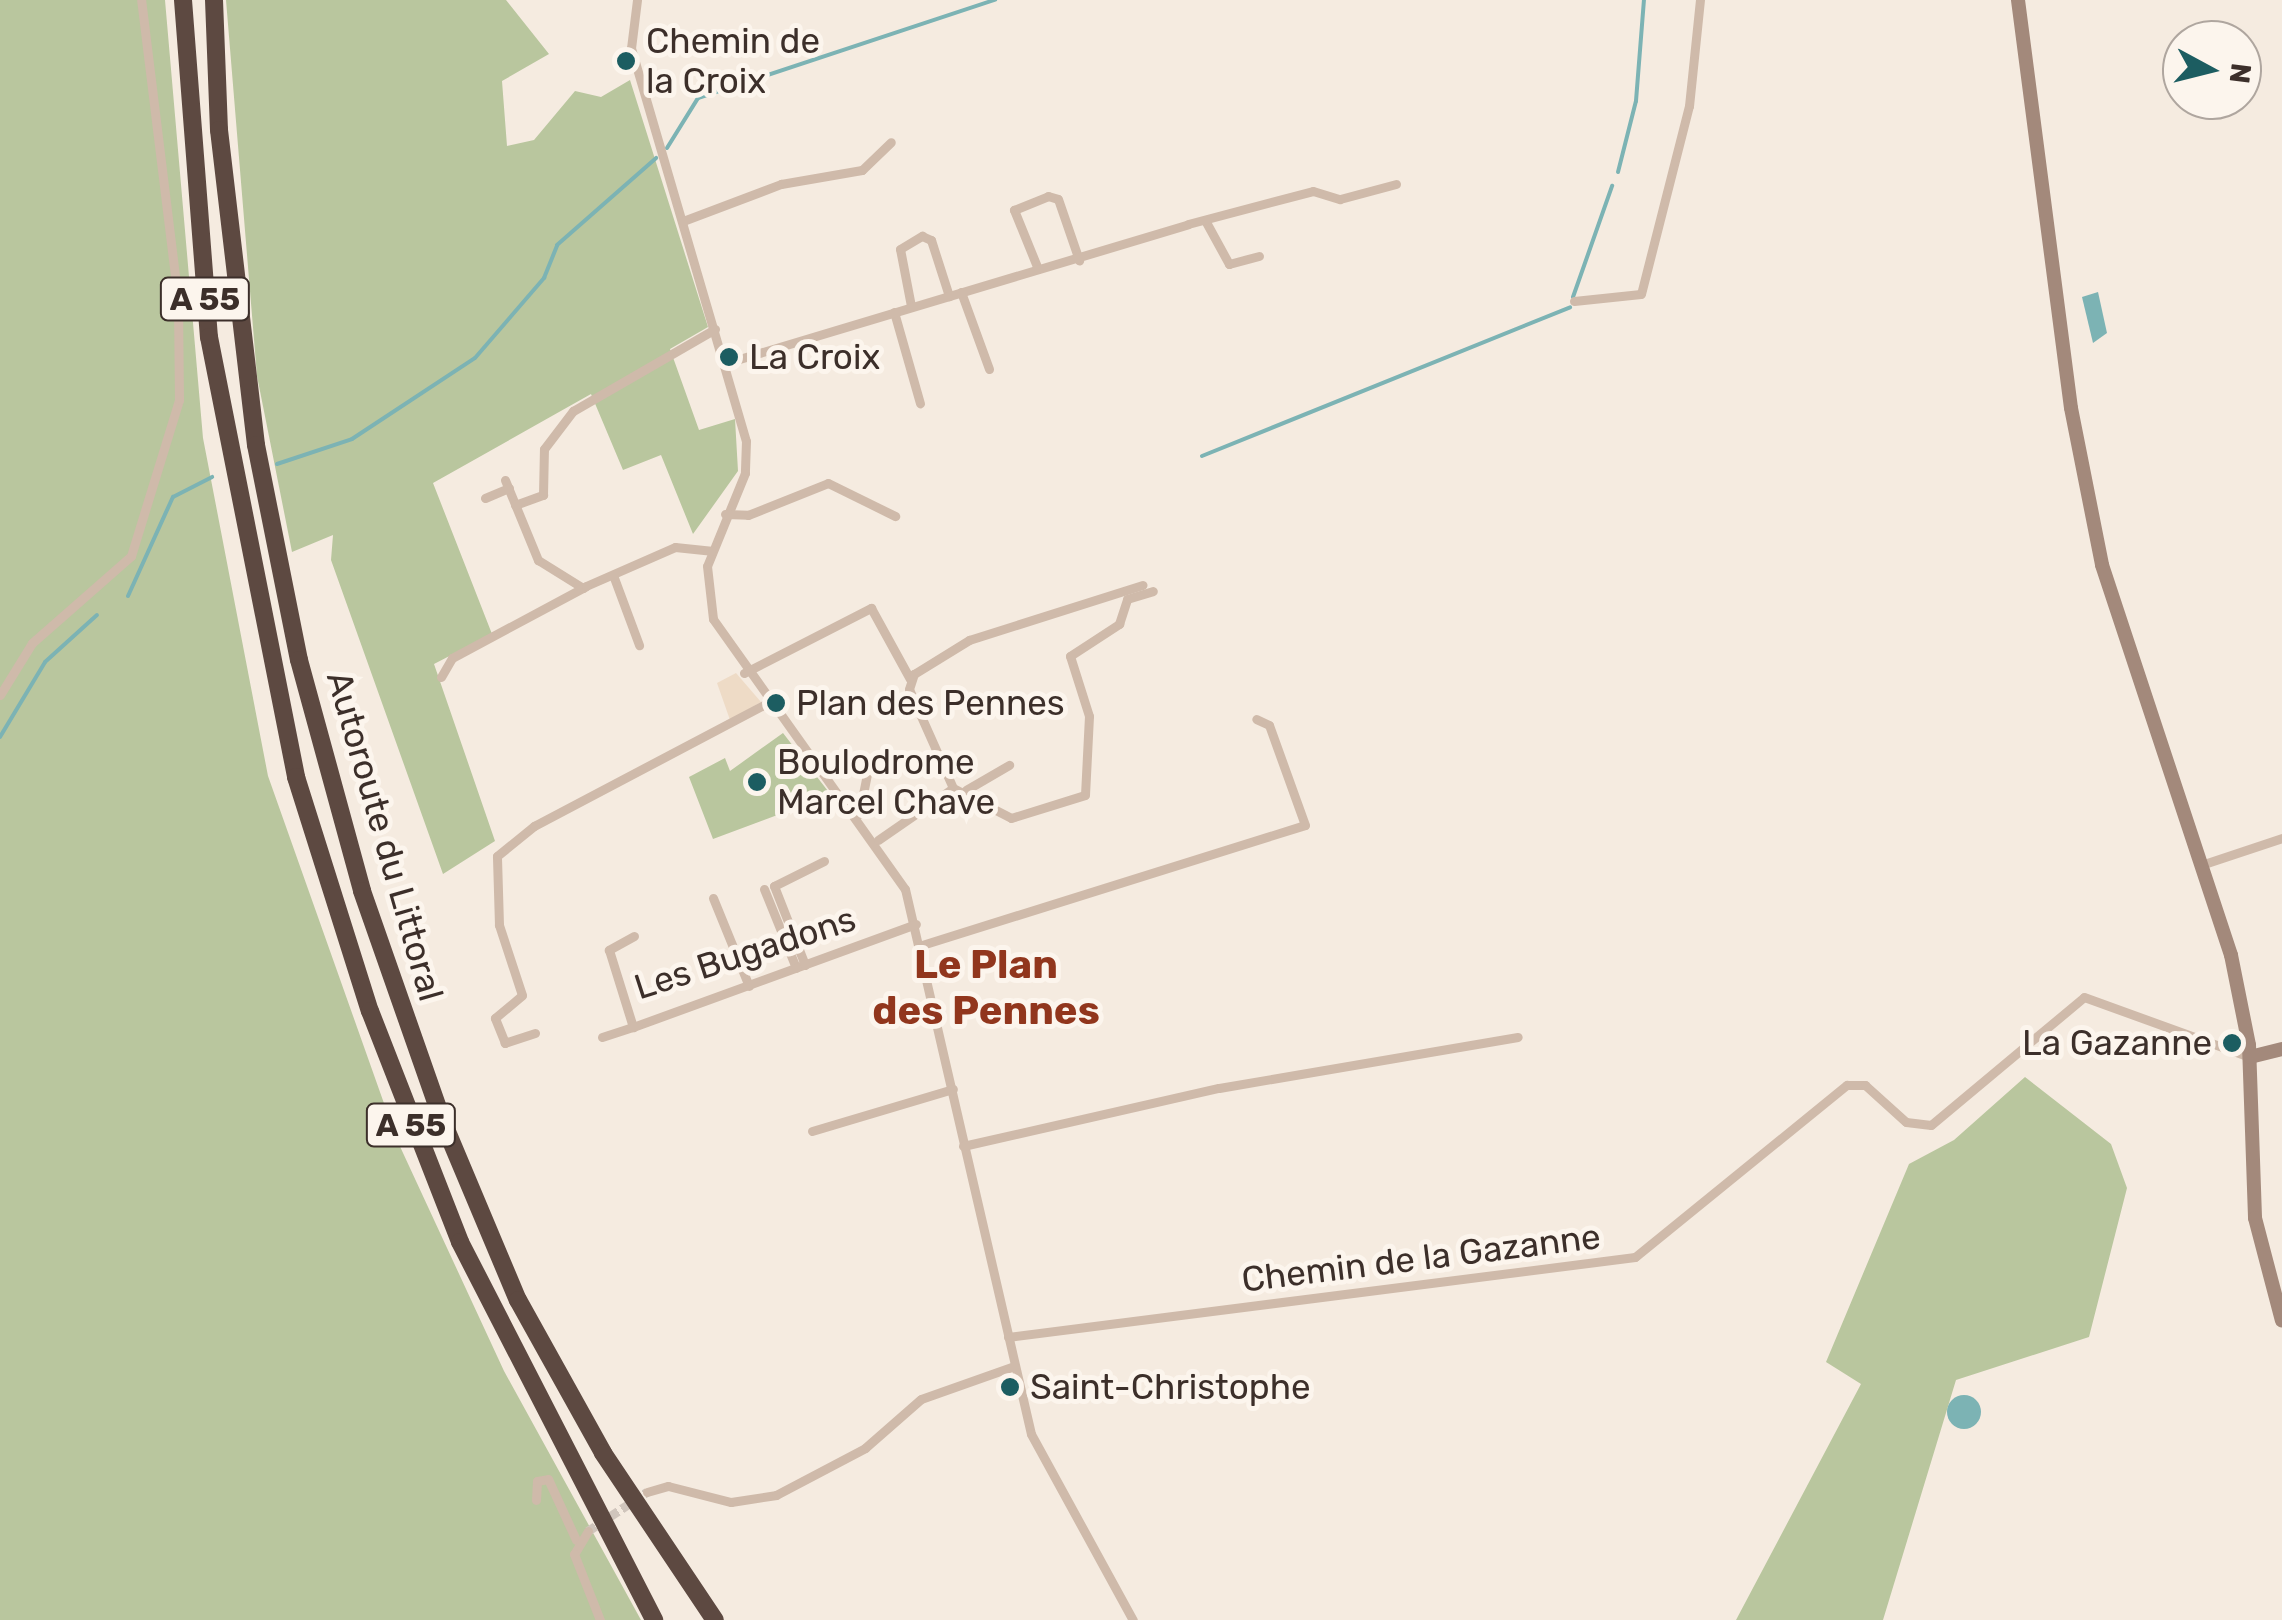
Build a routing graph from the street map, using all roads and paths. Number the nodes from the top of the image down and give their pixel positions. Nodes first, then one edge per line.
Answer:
1 (141, 0) edge
2 (183, 0) edge
3 (214, 0) edge
4 (637, 0) edge
5 (1700, 0) edge
6 (2018, 0) edge
7 (891, 142) dead end
8 (1396, 184) dead end
9 (683, 221) junction
10 (1206, 222) junction
11 (1259, 256) dead end
12 (1078, 260) junction
13 (1038, 269) junction
14 (961, 292) junction
15 (948, 296) junction
16 (1574, 301) dead end
17 (911, 306) junction
18 (894, 312) junction
19 (715, 329) junction
20 (726, 363) junction
21 (989, 369) dead end
22 (920, 403) dead end
23 (485, 498) dead end
24 (515, 505) junction
25 (726, 514) junction
26 (895, 516) dead end
27 (711, 551) junction
28 (613, 575) junction
29 (1142, 585) dead end
30 (582, 588) junction
31 (1154, 591) dead end
32 (639, 645) dead end
33 (744, 673) junction
34 (441, 676) dead end
35 (910, 678) junction
36 (0, 696) edge
37 (767, 703) junction
38 (1256, 719) dead end
39 (1009, 765) dead end
40 (867, 774) dead end
41 (953, 788) junction
42 (966, 790) junction
43 (860, 814) junction
44 (2282, 838) edge
45 (878, 840) junction
46 (824, 861) dead end
47 (2206, 863) junction
48 (764, 889) dead end
49 (712, 898) dead end
50 (916, 924) junction
51 (634, 936) dead end
52 (922, 945) junction
53 (800, 966) junction
54 (749, 986) junction
55 (633, 1027) junction
56 (535, 1033) dead end
57 (602, 1036) dead end
58 (1518, 1037) dead end
59 (2282, 1049) edge
60 (2250, 1056) junction
61 (952, 1089) junction
62 (812, 1131) dead end
63 (963, 1146) junction
64 (2282, 1321) edge
65 (1008, 1336) junction
66 (1014, 1366) junction
67 (646, 1492) tunnel mouth
68 (536, 1500) dead end
69 (588, 1530) tunnel mouth
70 (576, 1540) junction
71 (600, 1620) edge
72 (654, 1620) edge
73 (715, 1620) edge
74 (1133, 1620) edge

1 - 36 street
2 - 72 highway, Autoroute du Littoral / A 55
3 - 73 highway, Autoroute du Littoral / A 55
4 - 9 street
5 - 16 street
6 - 47 main road
7 - 9 street
8 - 10 street
9 - 19 street
10 - 11 street
10 - 12 street
12 - 13 street
12 - 13 street
13 - 14 street
14 - 15 street
14 - 21 street
15 - 17 street
15 - 17 street
17 - 18 street
18 - 20 street
18 - 22 street
19 - 20 street
19 - 24 street
20 - 25 street
23 - 24 street
24 - 30 street
25 - 26 street
25 - 27 street
27 - 28 street
27 - 33 street
28 - 30 street
28 - 32 street
29 - 35 street
30 - 34 street
31 - 42 street
33 - 35 street
33 - 37 street
35 - 41 street
37 - 43 street
37 - 56 street
38 - 52 street
39 - 42 street
40 - 43 street
41 - 42 street
41 - 45 street
43 - 45 street
44 - 47 street
45 - 50 street
46 - 53 street
47 - 60 main road
48 - 53 street
49 - 54 street
50 - 52 street
50 - 53 street, Les Bugadons
51 - 55 street, Les Bugadons
52 - 61 street
53 - 54 street, Les Bugadons
54 - 55 street, Les Bugadons
55 - 57 street
58 - 63 street
59 - 60 main road
60 - 64 main road
60 - 65 street, Chemin de la Gazanne
61 - 62 street
61 - 63 street
63 - 65 street
65 - 66 street
66 - 67 street
66 - 74 street
68 - 70 street
69 - 70 street
70 - 71 street

